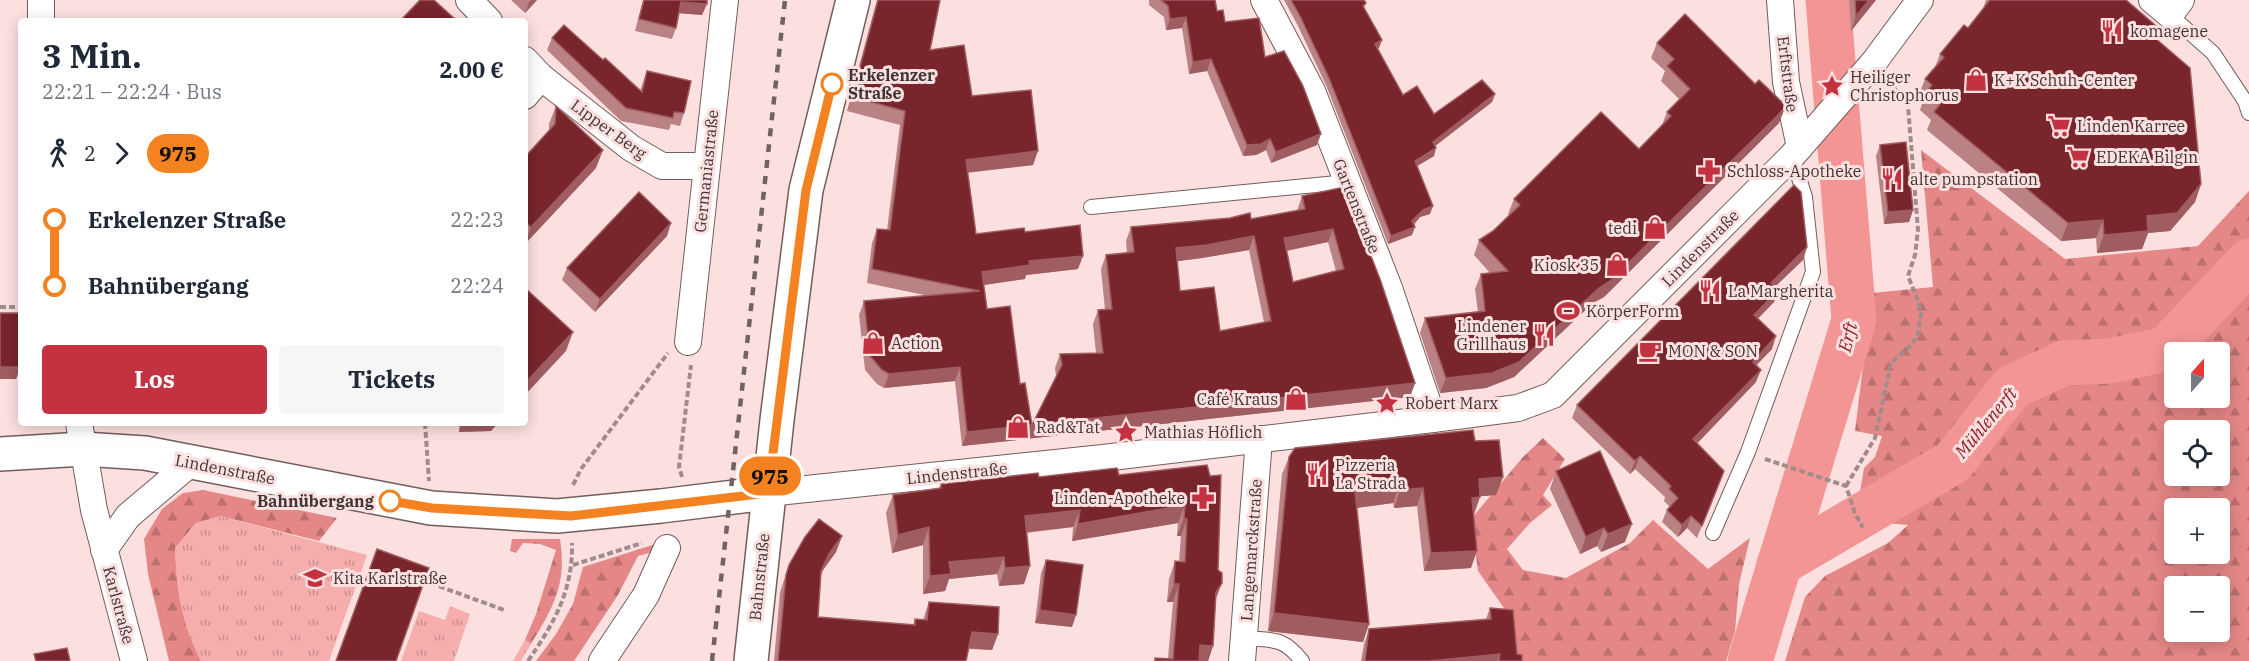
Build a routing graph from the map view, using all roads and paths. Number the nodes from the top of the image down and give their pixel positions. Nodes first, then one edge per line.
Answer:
1 (41, 0) edge
2 (469, 0) edge
3 (725, 0) edge
4 (853, 0) edge
5 (1264, 0) edge
6 (1780, 0) edge
7 (1920, 0) edge
8 (2168, 5) edge
9 (41, 18) edge
10 (486, 18) edge
11 (1874, 62) junction
12 (530, 78) edge
13 (2249, 113) edge
14 (1800, 147) junction
15 (706, 166) junction
16 (1347, 182) junction
17 (1091, 207) dead end
18 (0, 307) edge
19 (18, 307) edge
20 (688, 342) junction
21 (1433, 419) junction
22 (425, 426) edge
23 (81, 436) edge
24 (1259, 439) junction
25 (0, 454) edge
26 (192, 462) junction
27 (1777, 464) dead end
28 (1846, 486) junction
29 (768, 493) junction
30 (688, 503) junction
31 (432, 508) junction
32 (571, 516) junction
33 (1863, 528) dead end
34 (1713, 533) dead end
35 (658, 544) joint
36 (104, 550) junction
37 (573, 565) junction
38 (421, 580) edge
39 (504, 610) dead end
40 (1243, 650) edge
41 (134, 661) edge
42 (528, 661) edge
43 (602, 661) edge
44 (751, 661) edge
45 (1302, 661) edge

1 - 9 street
2 - 10 street
3 - 15 street, Germaniastraße
4 - 29 street, Bahnstraße
5 - 16 street, Gartenstraße
6 - 14 street, Erftstraße
7 - 11 street
8 - 13 lane
11 - 14 street, Lindenstraße
11 - 28 path
12 - 15 street, Lipper Berg
14 - 21 street, Lindenstraße
14 - 34 lane
15 - 20 street, Germaniastraße
16 - 17 lane
16 - 21 street, Gartenstraße
18 - 19 path
20 - 30 path
20 - 32 path
21 - 24 street, Lindenstraße
22 - 31 path
23 - 25 street, Lindenstraße
23 - 26 street, Lindenstraße
23 - 36 street, Karlstraße
24 - 29 street, Lindenstraße
24 - 40 street, Langemarckstraße
26 - 31 street, Lindenstraße
26 - 36 street, Karlstraße
27 - 28 path
28 - 33 path
29 - 30 street, Lindenstraße
29 - 44 street, Bahnstraße
30 - 32 street, Lindenstraße
31 - 32 street, Lindenstraße
32 - 37 path
35 - 37 path
35 - 43 street
36 - 41 street, Karlstraße
37 - 42 path
38 - 39 path
40 - 45 lane

